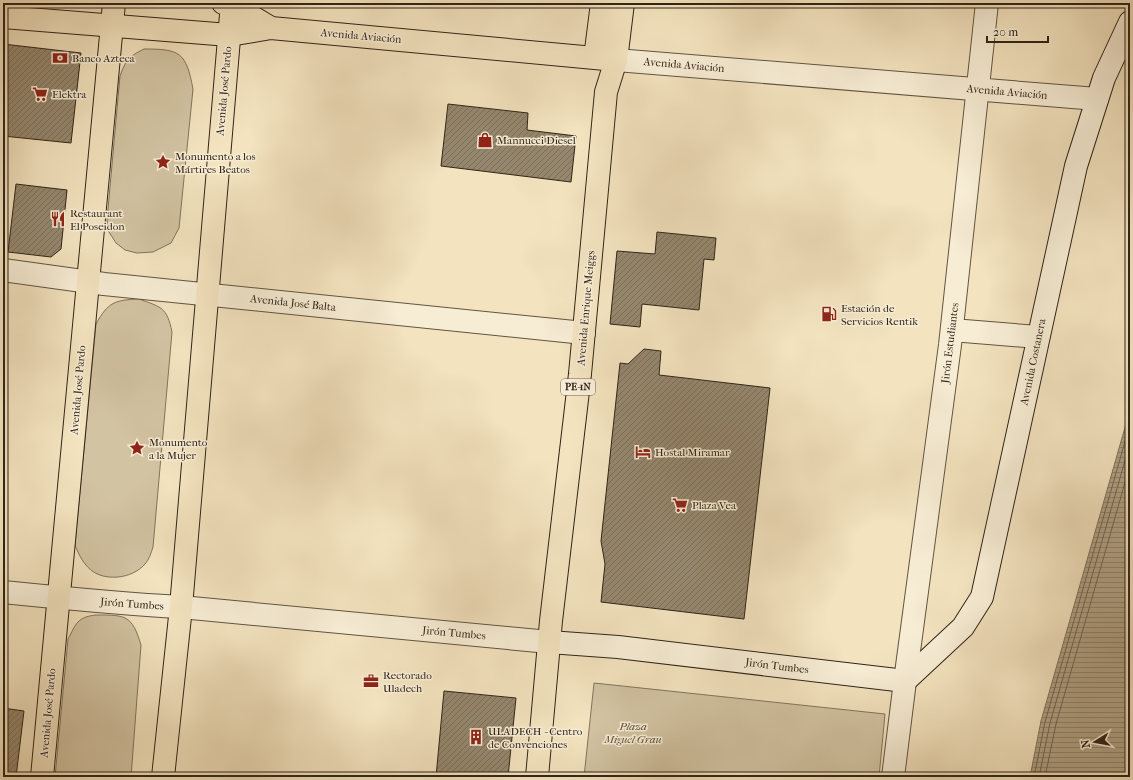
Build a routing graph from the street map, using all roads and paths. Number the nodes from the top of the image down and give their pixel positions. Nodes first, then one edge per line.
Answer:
1 (114, 3) edge
2 (229, 3) edge
3 (602, 3) edge
4 (623, 3) edge
5 (987, 3) edge
6 (3, 17) edge
7 (1130, 22) edge
8 (112, 26) junction
9 (271, 28) junction
10 (229, 35) junction
11 (606, 59) junction
12 (978, 89) junction
13 (1097, 99) junction
14 (3, 270) edge
15 (89, 282) junction
16 (206, 294) junction
17 (952, 330) junction
18 (584, 333) junction
19 (1038, 337) junction
20 (3, 592) edge
21 (59, 597) junction
22 (181, 607) junction
23 (549, 642) junction
24 (905, 681) junction
25 (42, 777) edge
26 (163, 777) edge
27 (537, 777) edge
28 (893, 777) edge

1 - 8 main road, Avenida José Pardo
2 - 9 main road, Avenida Aviación
2 - 10 main road, Avenida José Pardo
3 - 11 main road, Avenida Enrique Meiggs / PE-1N
4 - 11 main road, Avenida Enrique Meiggs / PE-1N
5 - 12 street, Jirón Estudiantes
6 - 8 main road, Avenida Aviación
7 - 13 street, Avenida Costanera
8 - 10 main road, Avenida Aviación
8 - 15 main road, Avenida José Pardo
9 - 10 main road, Avenida Aviación
9 - 11 main road, Avenida Aviación
10 - 16 main road, Avenida José Pardo
11 - 12 street, Avenida Aviación
11 - 18 main road, Avenida Enrique Meiggs / PE-1N
12 - 13 street, Avenida Aviación
12 - 17 street, Jirón Estudiantes
13 - 19 street, Avenida Costanera
14 - 15 street, Avenida José Balta
15 - 16 street, Avenida José Balta
15 - 21 main road, Avenida José Pardo
16 - 18 street, Avenida José Balta
16 - 22 main road, Avenida José Pardo
17 - 19 street
17 - 24 street, Jirón Estudiantes
18 - 23 main road, Avenida Enrique Meiggs / PE-1N
19 - 24 street, Avenida Costanera
20 - 21 street, Jirón Tumbes
21 - 22 street, Jirón Tumbes
21 - 25 main road, Avenida José Pardo
22 - 23 street, Jirón Tumbes
22 - 26 main road, Avenida José Pardo
23 - 24 street, Jirón Tumbes
23 - 27 main road, PE-1N
24 - 28 street, Jirón Estudiantes

